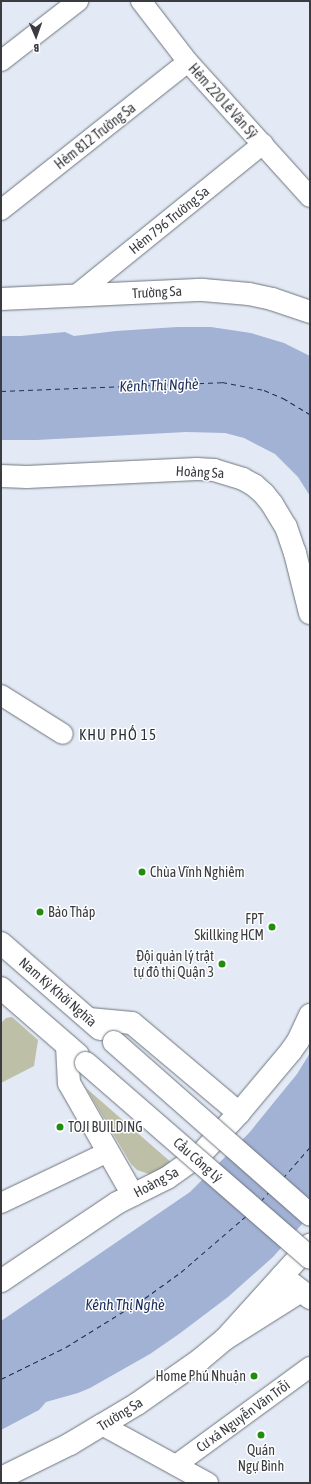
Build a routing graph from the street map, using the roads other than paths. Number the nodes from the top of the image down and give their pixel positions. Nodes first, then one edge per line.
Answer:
1 (78, 1) edge
2 (141, 1) edge
3 (1, 61) edge
4 (188, 62) junction
5 (263, 144) junction
6 (310, 197) edge
7 (1, 210) edge
8 (75, 296) junction
9 (1, 299) edge
10 (310, 312) edge
11 (1, 476) edge
12 (310, 613) edge
13 (1, 695) edge
14 (63, 734) dead end
15 (1, 943) edge
16 (42, 979) junction
17 (7, 994) edge
18 (310, 1015) edge
19 (89, 1019) junction
20 (67, 1046) junction
21 (239, 1113) junction
22 (108, 1152) junction
23 (133, 1195) junction
24 (1, 1204) edge
25 (310, 1215) edge
26 (310, 1245) edge
27 (310, 1258) edge
28 (282, 1276) junction
29 (1, 1281) edge
30 (305, 1295) edge
31 (225, 1339) junction
32 (310, 1367) edge
33 (102, 1425) junction
34 (176, 1465) junction
35 (1, 1480) edge
36 (4, 1483) edge
37 (208, 1483) edge

1 - 3 street
2 - 4 street, Hẻm 220 Lê Văn Sỹ
4 - 5 street, Hẻm 220 Lê Văn Sỹ
4 - 7 street, Hẻm 812 Trường Sa
5 - 6 street, Hẻm 220 Lê Văn Sỹ
5 - 8 street, Hẻm 796 Trường Sa
8 - 9 street, Trường Sa
8 - 10 street, Trường Sa
11 - 12 street, Hoàng Sa
13 - 14 street
15 - 16 street, Nam Kỳ Khởi Nghĩa
16 - 17 street
16 - 19 street, Nam Kỳ Khởi Nghĩa
17 - 20 street
18 - 21 street, Hoàng Sa
19 - 21 street
19 - 25 street, Nam Kỳ Khởi Nghĩa, bridge
20 - 22 street
20 - 27 street, Cầu Công Lý, bridge
21 - 23 street, Hoàng Sa
22 - 23 street
22 - 24 street
23 - 29 street, Hoàng Sa
26 - 28 street, Trường Sa
28 - 30 street
28 - 31 street, Trường Sa
30 - 31 street
31 - 33 street, Trường Sa
32 - 34 street, Cư xá Nguyễn Văn Trỗi
33 - 34 street
33 - 35 street, Trường Sa
34 - 37 street
35 - 36 street

